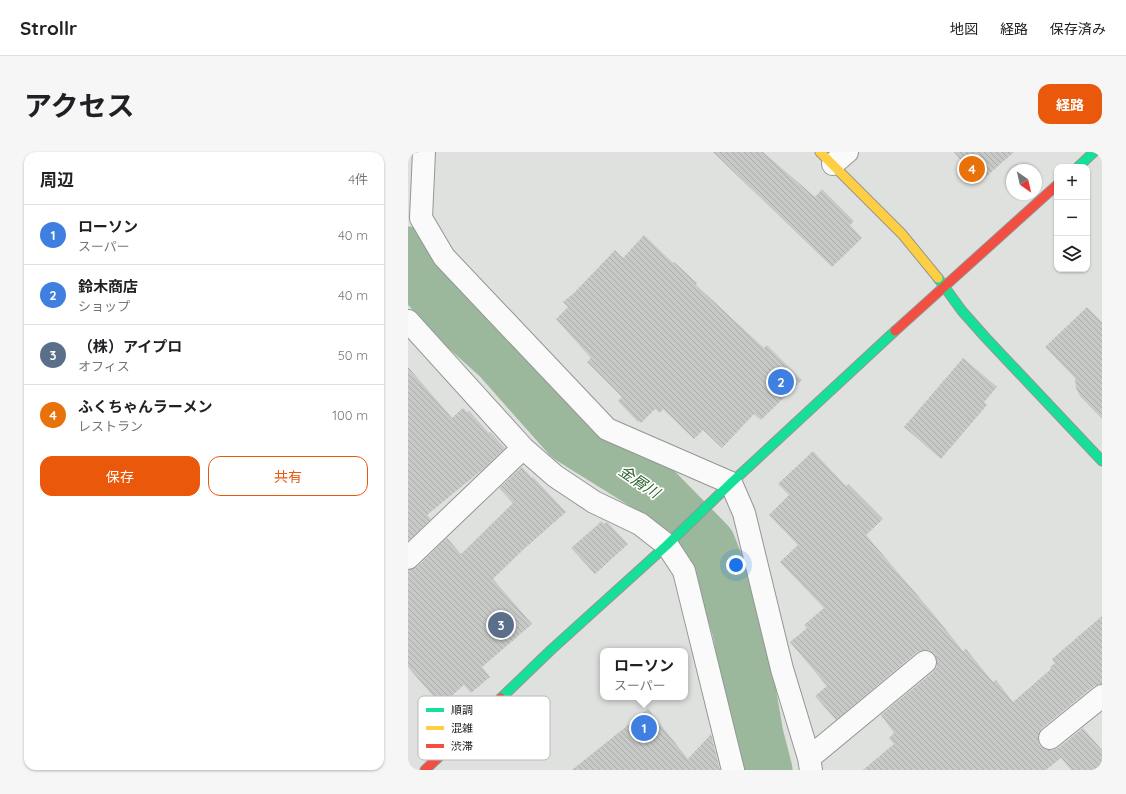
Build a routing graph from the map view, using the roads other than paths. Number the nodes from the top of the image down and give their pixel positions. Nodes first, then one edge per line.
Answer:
1 (424, 152) edge
2 (1094, 152) edge
3 (834, 156) edge
4 (1081, 164) edge
5 (1054, 189) edge
6 (944, 286) junction
7 (408, 321) edge
8 (523, 448) junction
9 (1102, 461) edge
10 (731, 483) junction
11 (667, 544) junction
12 (408, 558) edge
13 (925, 662) dead end
14 (503, 696) edge
15 (1102, 696) edge
16 (1050, 738) dead end
17 (435, 760) edge
18 (810, 764) edge
19 (425, 770) edge
20 (733, 770) edge

1 - 10 street
2 - 4 street
3 - 6 street
5 - 6 street
6 - 9 street
6 - 10 street
7 - 8 street
8 - 11 street
8 - 12 street
10 - 11 street
10 - 18 street
11 - 14 street
11 - 20 street
13 - 18 street
15 - 16 street
17 - 19 street

